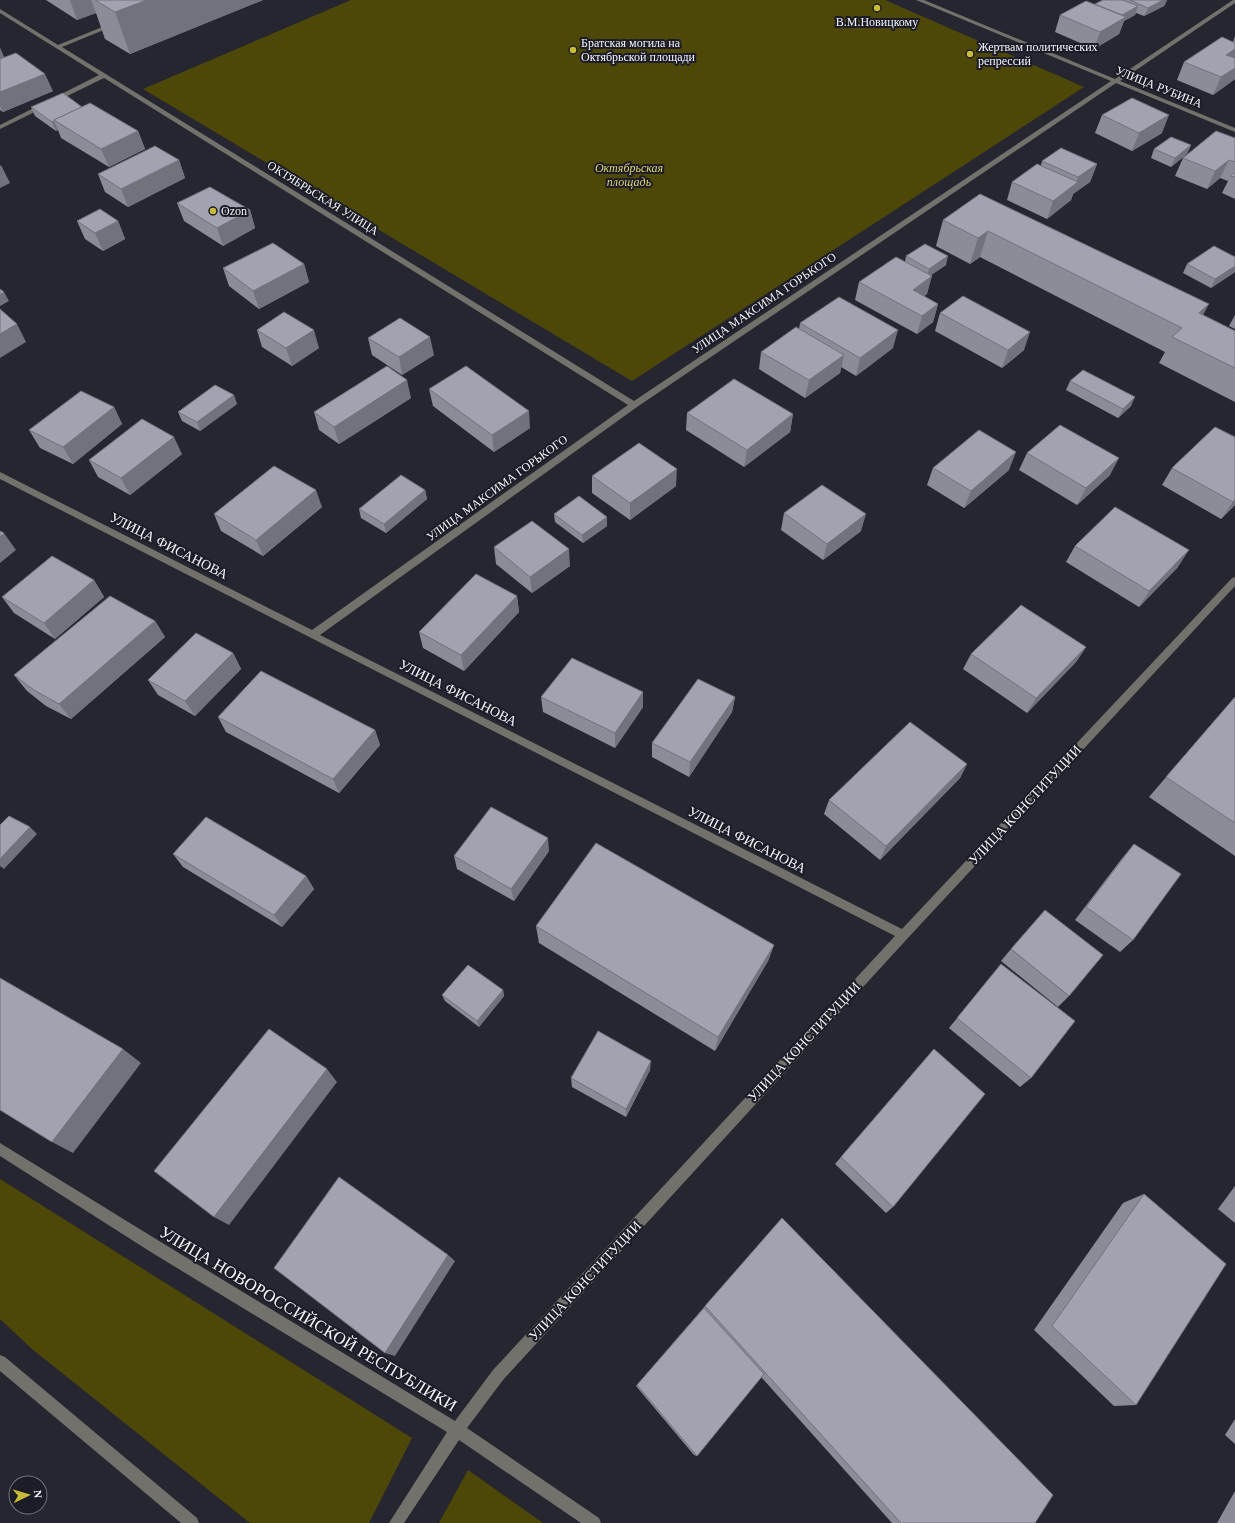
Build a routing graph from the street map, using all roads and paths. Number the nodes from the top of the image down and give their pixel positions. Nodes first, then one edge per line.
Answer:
1 (919, 0) edge
2 (1235, 1) edge
3 (0, 10) edge
4 (120, 22) edge
5 (57, 47) junction
6 (105, 75) junction
7 (1115, 81) junction
8 (0, 127) edge
9 (1235, 130) edge
10 (634, 405) junction
11 (0, 475) edge
12 (1235, 580) edge
13 (313, 636) junction
14 (904, 935) junction
15 (0, 1149) edge
16 (0, 1362) edge
17 (457, 1430) junction
18 (192, 1523) edge
19 (396, 1523) edge
20 (594, 1523) edge

1 - 7 street, УЛИЦА РУБИНА
2 - 7 street, УЛИЦА МАКСИМА ГОРЬКОГО
3 - 5 street, ОКТЯБРЬСКАЯ УЛИЦА
4 - 5 street
5 - 6 street, ОКТЯБРЬСКАЯ УЛИЦА
6 - 8 street
6 - 10 street, ОКТЯБРЬСКАЯ УЛИЦА
7 - 9 street, УЛИЦА РУБИНА
7 - 10 street, УЛИЦА МАКСИМА ГОРЬКОГО
10 - 13 street, УЛИЦА МАКСИМА ГОРЬКОГО
11 - 13 street, УЛИЦА ФИСАНОВА
12 - 14 street, УЛИЦА КОНСТИТУЦИИ
13 - 14 street, УЛИЦА ФИСАНОВА
14 - 17 street, УЛИЦА КОНСТИТУЦИИ
15 - 17 street, УЛИЦА НОВОРОССИЙСКОЙ РЕСПУБЛИКИ
16 - 18 street
17 - 19 street, УЛИЦА КОНСТИТУЦИИ
17 - 20 street, УЛИЦА НОВОРОССИЙСКОЙ РЕСПУБЛИКИ

